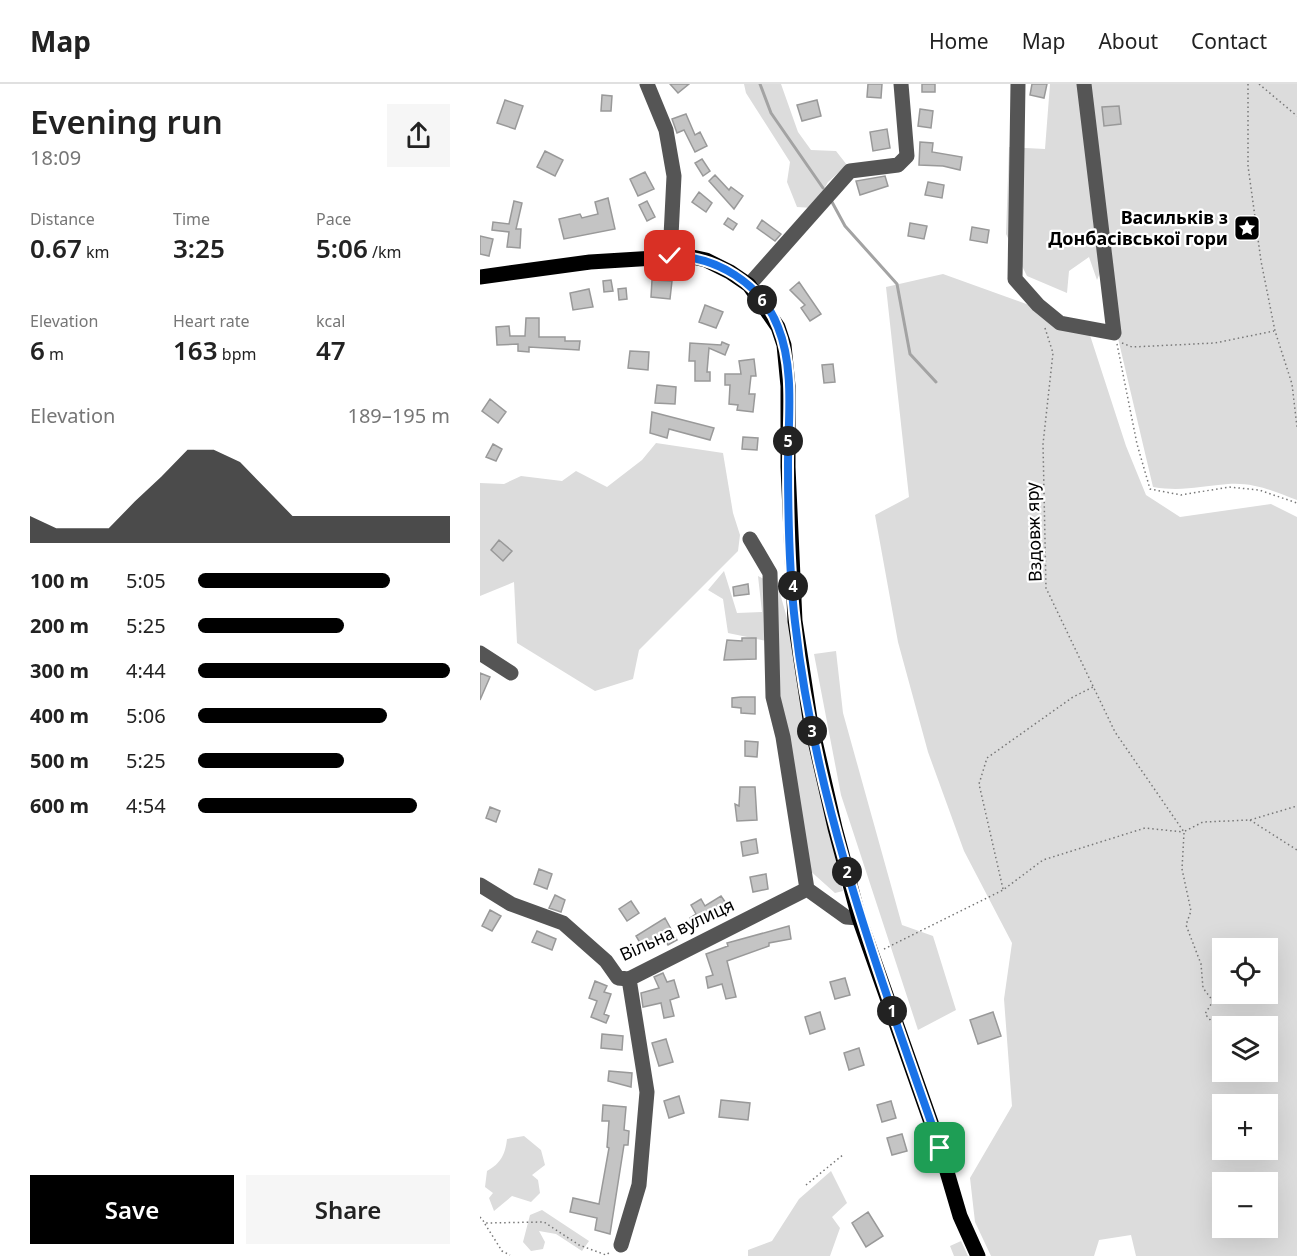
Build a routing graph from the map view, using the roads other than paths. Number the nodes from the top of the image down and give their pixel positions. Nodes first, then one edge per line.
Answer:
1 (647, 84) edge
2 (901, 84) edge
3 (1018, 84) edge
4 (1084, 84) edge
5 (670, 256) junction
6 (480, 277) edge
7 (749, 285) junction
8 (750, 539) dead end
9 (480, 653) edge
10 (511, 673) dead end
11 (480, 885) edge
12 (807, 889) junction
13 (860, 918) junction
14 (629, 979) junction
15 (621, 1245) road end
16 (978, 1256) edge

1 - 5 street
2 - 7 street
3 - 4 street
5 - 6 main road
5 - 7 main road
7 - 13 main road
8 - 12 street
9 - 10 street
11 - 14 street, Вільна вулиця
12 - 13 street
12 - 14 street, Вільна вулиця
13 - 16 main road
14 - 15 street

